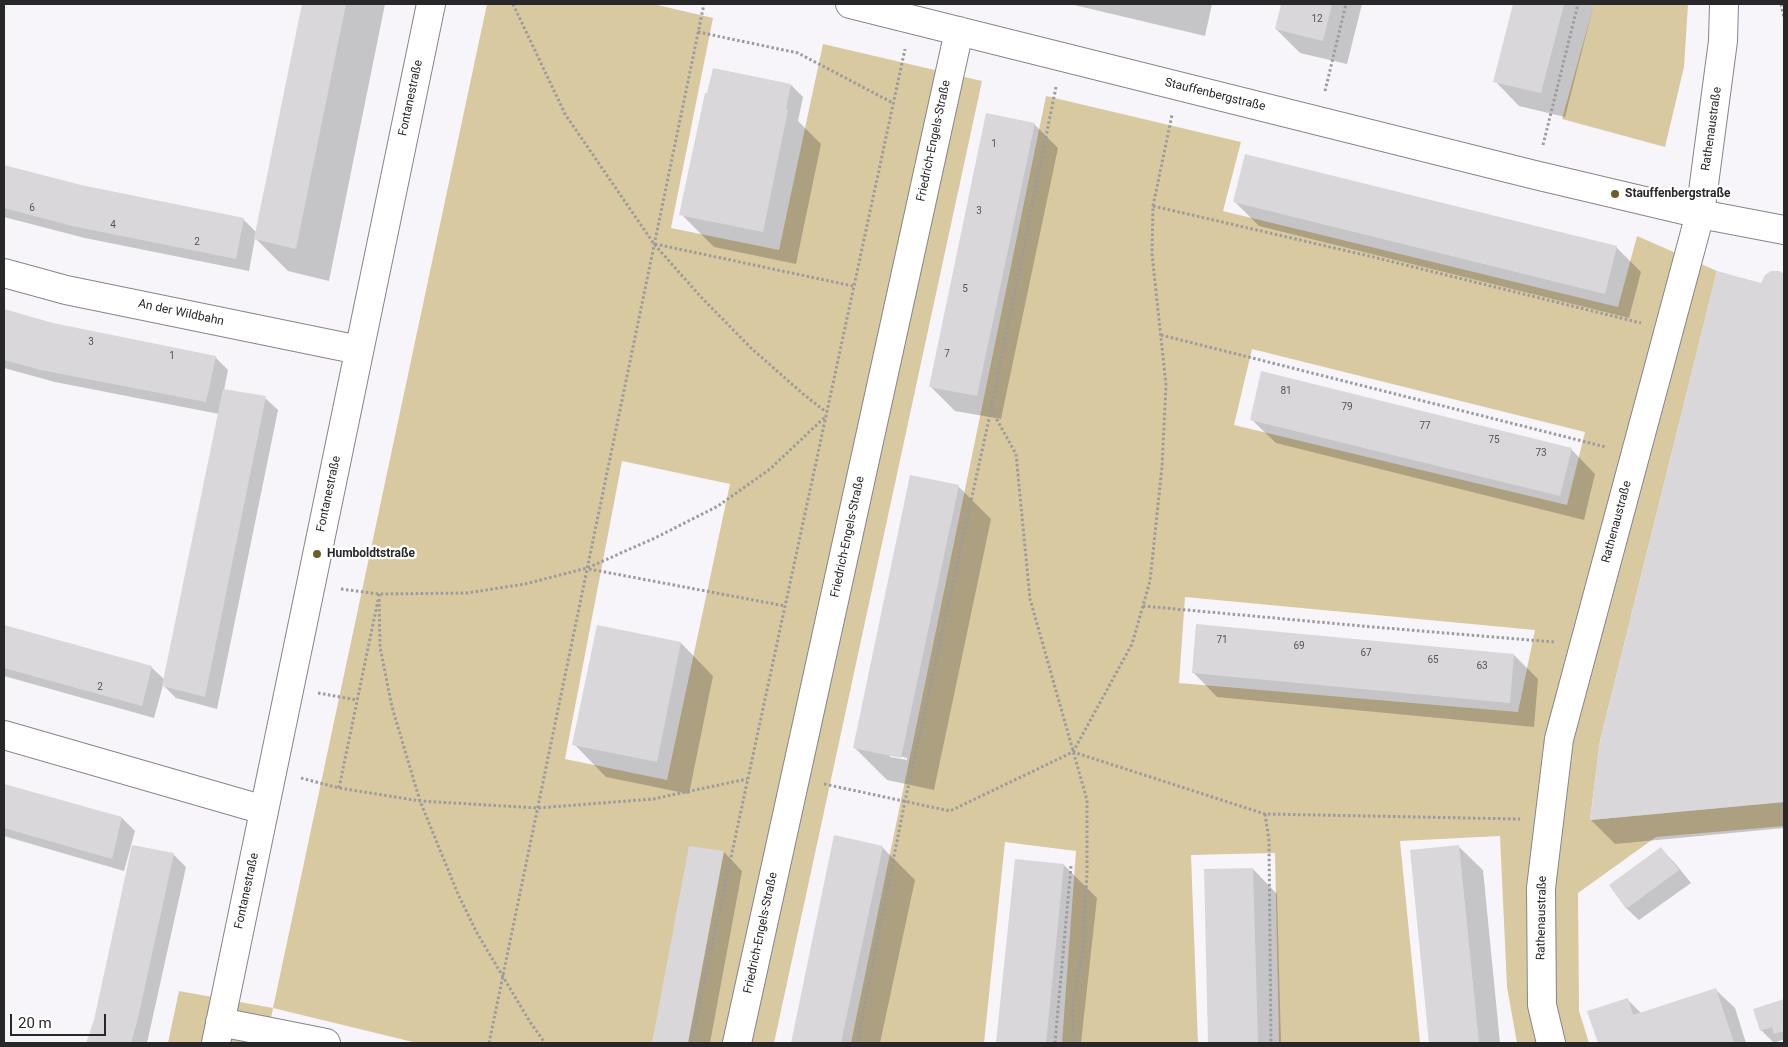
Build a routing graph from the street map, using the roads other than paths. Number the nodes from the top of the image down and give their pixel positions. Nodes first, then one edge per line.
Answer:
1 (431, 4) edge
2 (850, 4) edge
3 (1724, 4) edge
4 (959, 31) junction
5 (1700, 214) junction
6 (1784, 230) edge
7 (4, 273) edge
8 (359, 350) junction
9 (4, 735) edge
10 (264, 810) junction
11 (218, 1032) edge
12 (326, 1043) edge
13 (736, 1043) edge
14 (1551, 1043) edge

1 - 8 street, Fontanestraße
2 - 4 street, Stauffenbergstraße
3 - 5 street, Rathenaustraße
4 - 5 street, Stauffenbergstraße
4 - 13 street, Friedrich-Engels-Straße
5 - 6 street, Stauffenbergstraße
5 - 14 street, Rathenaustraße
7 - 8 street, An der Wildbahn
8 - 10 street, Fontanestraße
9 - 10 street
10 - 11 street, Fontanestraße
11 - 12 street

